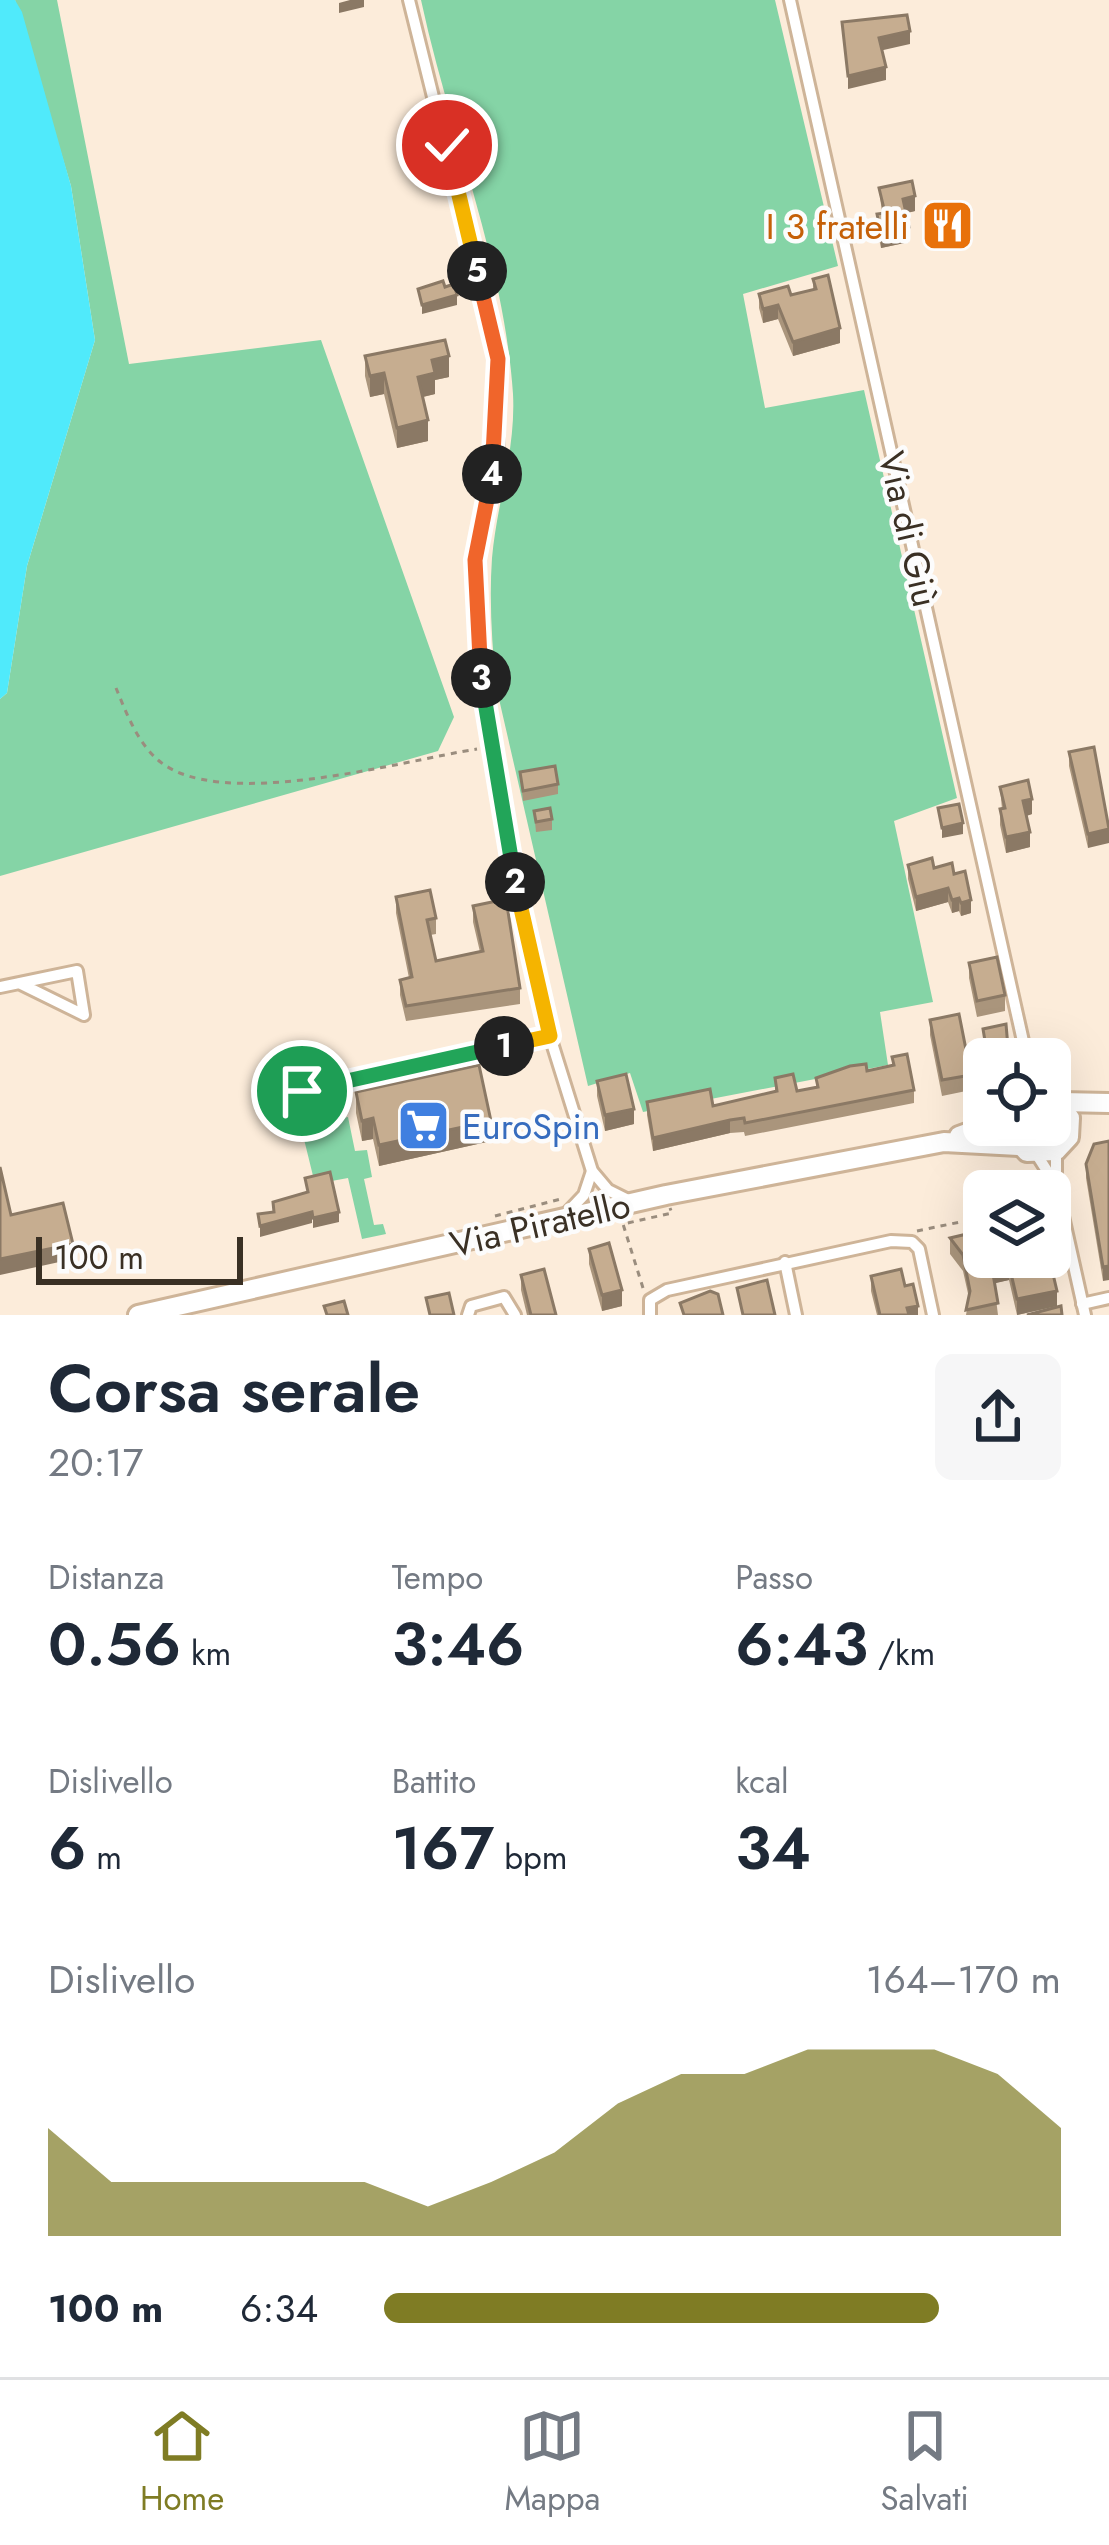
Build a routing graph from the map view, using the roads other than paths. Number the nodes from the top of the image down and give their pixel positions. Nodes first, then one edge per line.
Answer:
1 (409, 0) edge
2 (790, 0) edge
3 (19, 983) junction
4 (0, 987) edge
5 (550, 1036) junction
6 (1022, 1038) edge
7 (302, 1091) dead end
8 (1071, 1102) edge
9 (1109, 1107) edge
10 (963, 1135) edge
11 (944, 1142) junction
12 (1045, 1147) junction
13 (1052, 1170) edge
14 (1052, 1170) edge
15 (592, 1172) junction
16 (633, 1202) junction
17 (560, 1219) junction
18 (1071, 1254) edge
19 (785, 1262) junction
20 (1109, 1298) edge
21 (1083, 1310) edge
22 (138, 1315) edge
23 (468, 1315) edge
24 (514, 1315) edge
25 (650, 1315) edge
26 (796, 1315) edge
27 (933, 1315) edge

1 - 5 street
2 - 6 street, Via di Giù
3 - 3 street
3 - 4 street
5 - 7 street
5 - 15 street
8 - 9 main road
9 - 12 main road
10 - 11 main road, Via Piratello
11 - 12 main road, Via Piratello
11 - 16 main road, Via Piratello
12 - 13 street
12 - 14 street
15 - 16 street
15 - 17 street
16 - 17 main road, Via Piratello
17 - 22 main road, Via Piratello
18 - 21 street
19 - 25 street
19 - 26 street
19 - 27 street
20 - 21 street
23 - 24 street

